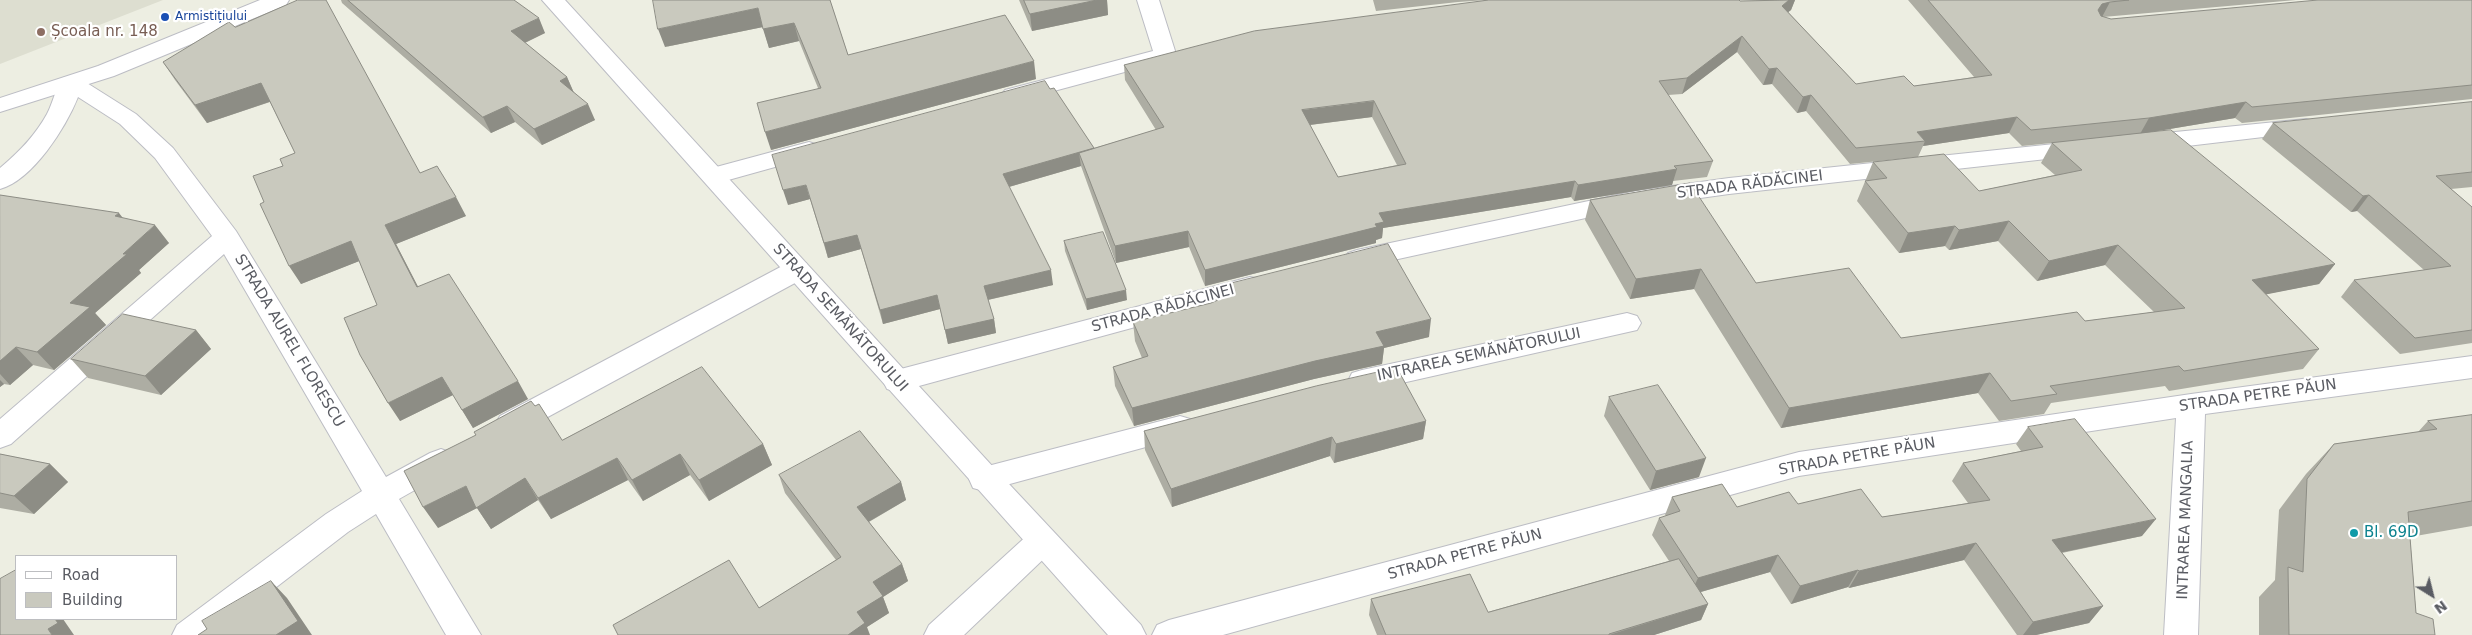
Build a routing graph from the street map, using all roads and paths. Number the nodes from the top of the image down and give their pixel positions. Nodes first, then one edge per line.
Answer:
1 (278, 0) edge
2 (553, 0) edge
3 (1148, 0) edge
4 (71, 83) junction
5 (992, 101) edge
6 (0, 105) edge
7 (2333, 123) edge
8 (828, 144) edge
9 (714, 176) junction
10 (0, 181) edge
11 (227, 237) junction
12 (1333, 264) edge
13 (797, 270) junction
14 (1276, 279) edge
15 (1627, 323) dead end
16 (2472, 367) edge
17 (896, 381) junction
18 (1334, 387) edge
19 (2191, 405) junction
20 (1201, 422) edge
21 (0, 436) edge
22 (984, 479) junction
23 (380, 495) junction
24 (1042, 541) junction
25 (189, 635) edge
26 (464, 635) edge
27 (941, 635) edge
28 (1129, 635) edge
29 (1169, 635) edge
30 (2182, 635) edge

1 - 4 street
2 - 9 street, STRADA SEMĂNĂTORULUI
3 - 5 street
4 - 6 street
4 - 10 street
4 - 11 street, STRADA AUREL FLORESCU
7 - 12 street, STRADA RĂDĂCINEI
8 - 9 street
9 - 13 street, STRADA SEMĂNĂTORULUI
11 - 21 street
11 - 23 street, STRADA AUREL FLORESCU
13 - 17 street, STRADA SEMĂNĂTORULUI
13 - 23 street
14 - 17 street, STRADA RĂDĂCINEI
15 - 18 street, INTRAREA SEMĂNĂTORULUI
16 - 19 street, STRADA PETRE PĂUN
17 - 22 street, STRADA SEMĂNĂTORULUI
19 - 29 street, STRADA PETRE PĂUN
19 - 30 street, INTRAREA MANGALIA
20 - 22 street
22 - 24 street, STRADA SEMĂNĂTORULUI
23 - 25 street
23 - 26 street, STRADA AUREL FLORESCU
24 - 27 street
24 - 28 street, STRADA SEMĂNĂTORULUI

